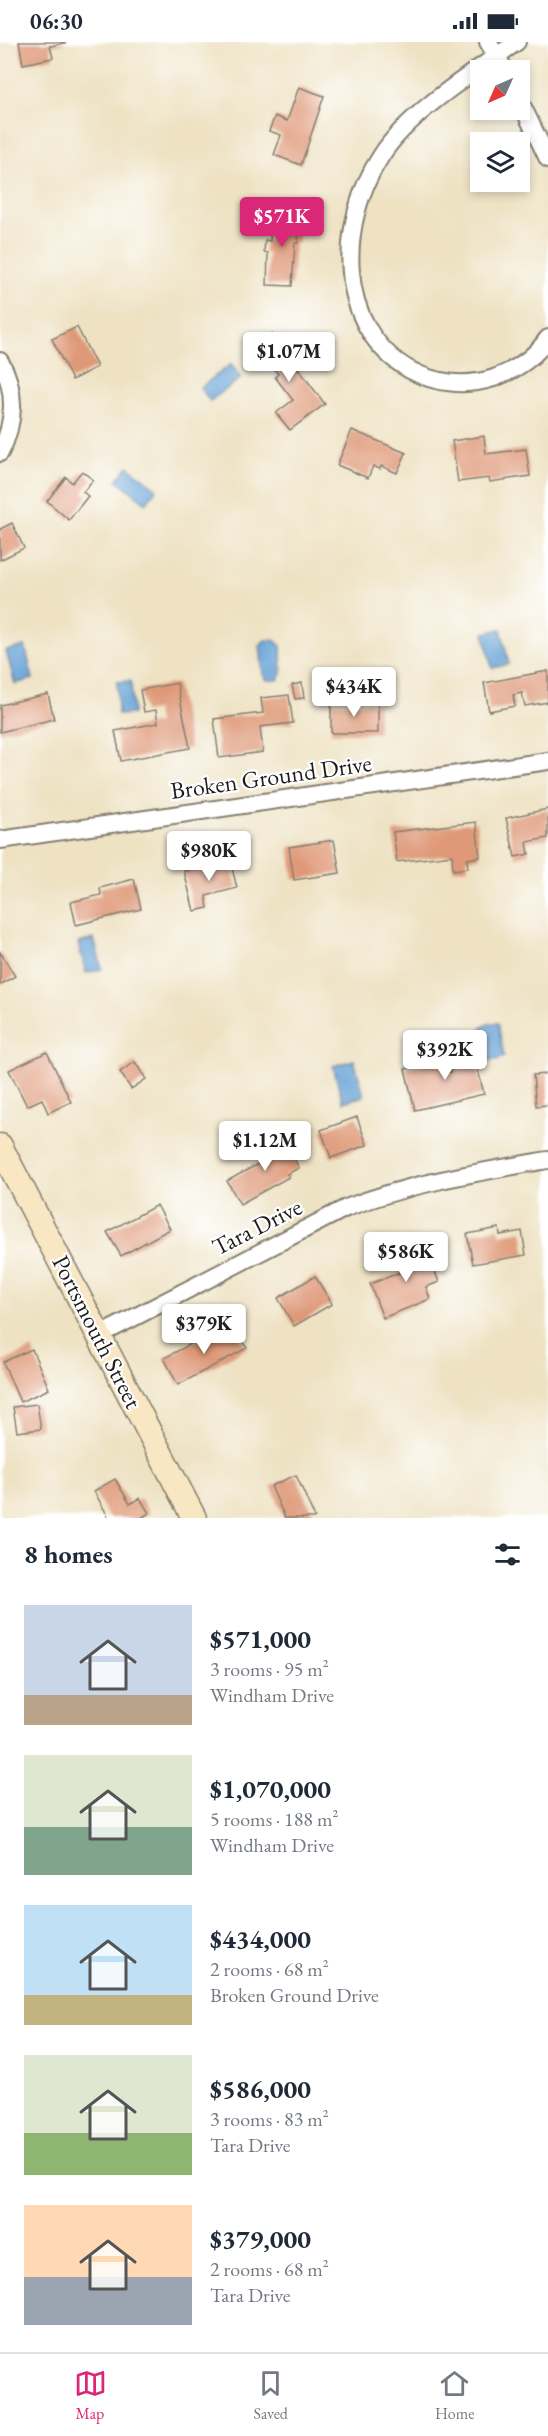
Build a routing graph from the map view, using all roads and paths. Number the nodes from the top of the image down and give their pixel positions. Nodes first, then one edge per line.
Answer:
1 (517, 42) edge
2 (497, 56) edge
3 (529, 120) edge
4 (548, 159) edge
5 (548, 338) edge
6 (0, 361) edge
7 (0, 453) edge
8 (548, 761) edge
9 (0, 840) edge
10 (0, 1146) edge
11 (548, 1160) edge
12 (100, 1335) junction
13 (194, 1518) edge

1 - 2 street
2 - 5 street
3 - 4 street
6 - 7 street
8 - 9 street, Broken Ground Drive
10 - 12 street, Portsmouth Street
11 - 12 street, Tara Drive
12 - 13 street, Portsmouth Street

